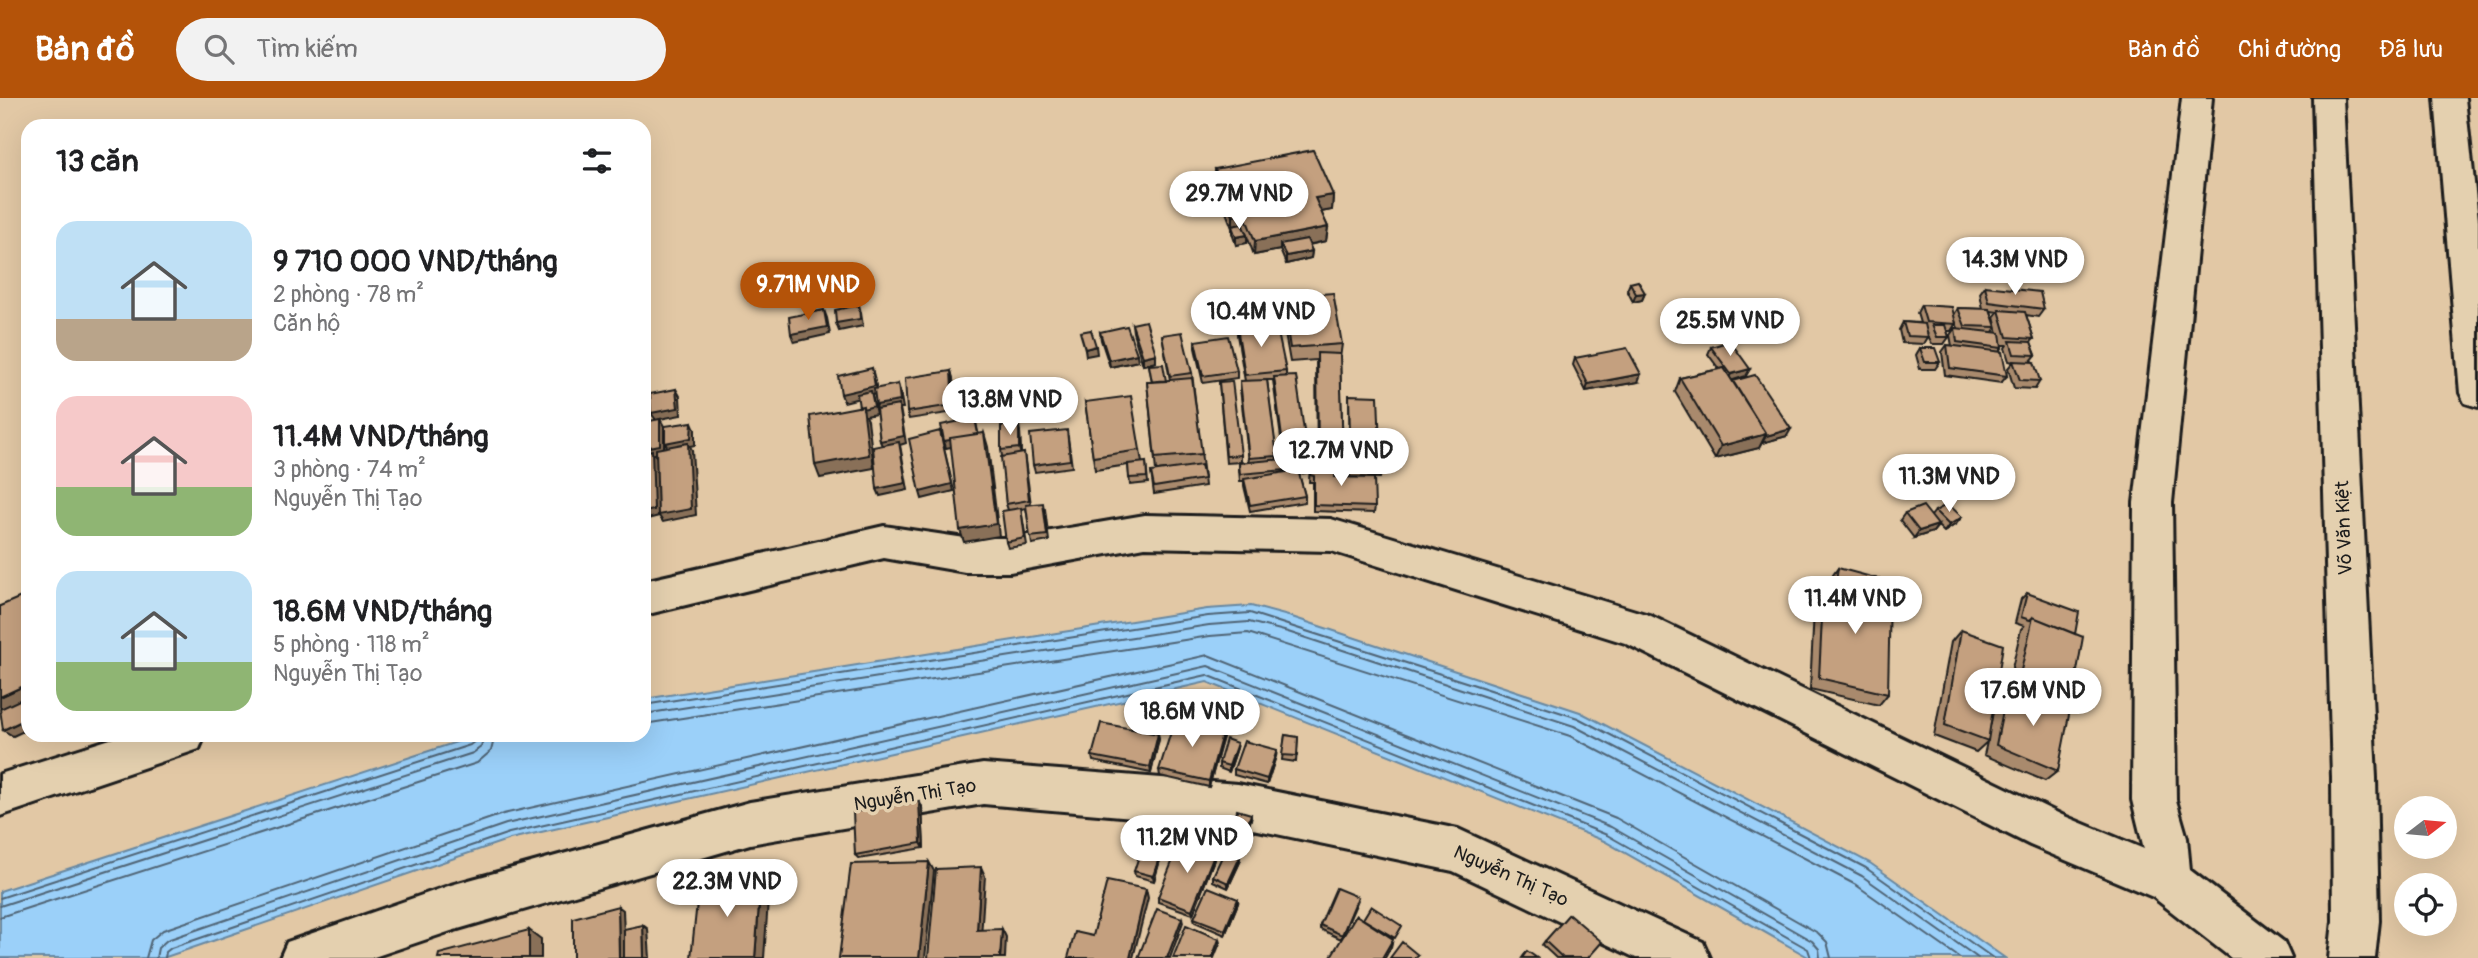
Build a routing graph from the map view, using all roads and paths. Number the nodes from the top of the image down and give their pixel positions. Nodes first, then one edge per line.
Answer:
1 (2197, 98) edge
2 (2328, 98) edge
3 (2450, 98) edge
4 (2478, 393) edge
5 (651, 596) edge
6 (163, 742) edge
7 (0, 795) edge
8 (2169, 881) junction
9 (2352, 954) edge
10 (303, 958) edge
11 (1687, 958) edge
12 (2268, 958) edge

1 - 8 street
2 - 9 street, Võ Văn Kiệt
3 - 4 street
5 - 8 street
6 - 7 street
8 - 12 street
10 - 11 street, Nguyễn Thị Tạo

